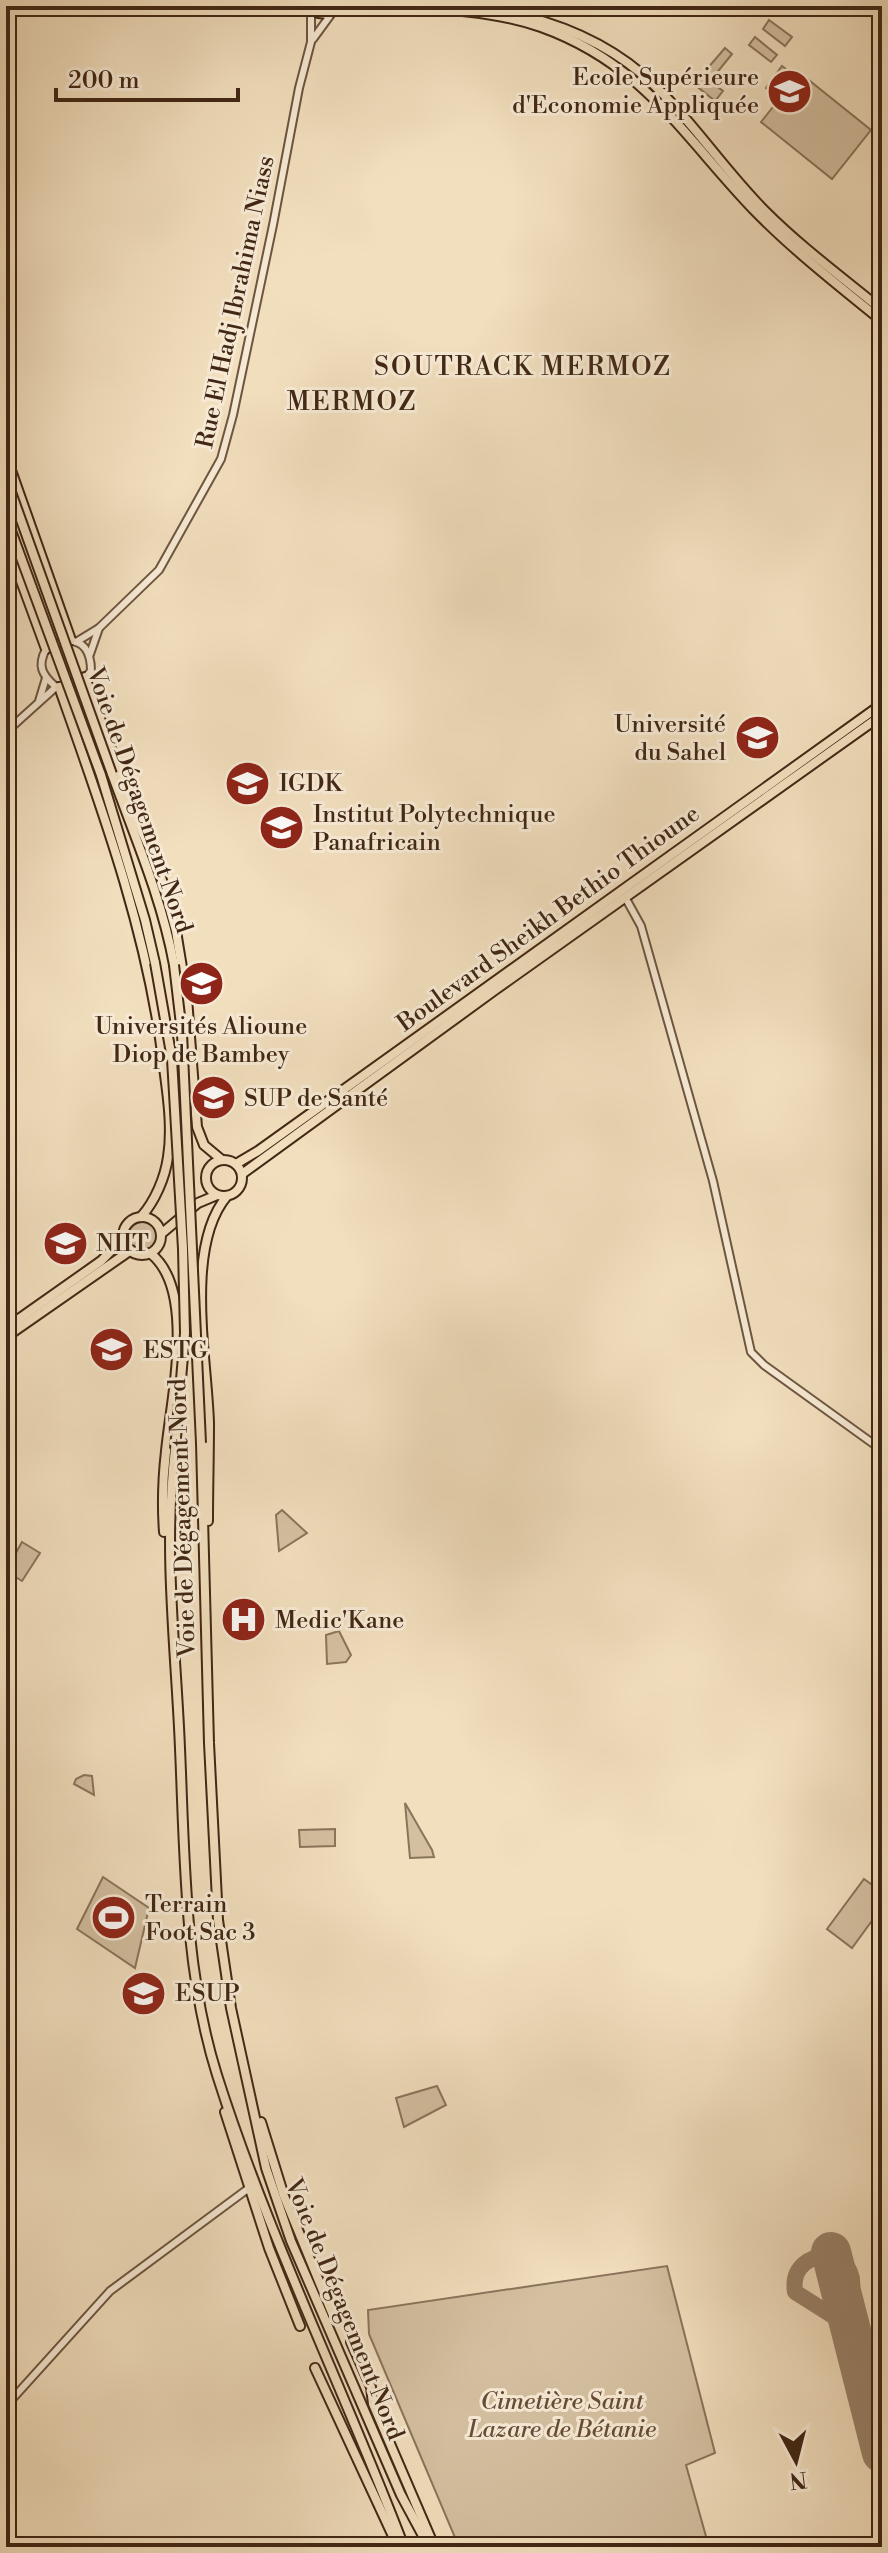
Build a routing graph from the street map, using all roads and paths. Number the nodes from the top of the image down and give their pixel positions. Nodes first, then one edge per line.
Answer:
1 (310, 6) edge
2 (358, 6) edge
3 (467, 6) edge
4 (337, 9) edge
5 (311, 42) junction
6 (882, 310) edge
7 (882, 321) edge
8 (6, 456) edge
9 (6, 478) edge
10 (6, 517) edge
11 (6, 540) edge
12 (99, 628) junction
13 (74, 641) junction
14 (46, 649) junction
15 (90, 654) junction
16 (85, 677) junction
17 (46, 678) junction
18 (58, 687) junction
19 (39, 701) junction
20 (882, 704) edge
21 (882, 715) edge
22 (6, 732) edge
23 (104, 821) junction
24 (145, 838) junction
25 (128, 864) junction
26 (153, 884) junction
27 (625, 897) junction
28 (222, 1160) junction
29 (236, 1164) junction
30 (242, 1174) junction
31 (207, 1184) junction
32 (222, 1196) junction
33 (141, 1217) junction
34 (155, 1221) junction
35 (161, 1234) junction
36 (124, 1238) junction
37 (131, 1250) junction
38 (150, 1253) junction
39 (6, 1328) edge
40 (6, 1337) edge
41 (882, 1450) edge
42 (170, 1606) junction
43 (204, 1613) junction
44 (217, 2076) junction
45 (251, 2097) junction
46 (249, 2188) junction
47 (335, 2320) dead end
48 (300, 2326) dead end
49 (351, 2342) dead end
50 (315, 2368) dead end
51 (6, 2406) edge
52 (398, 2547) edge
53 (404, 2547) edge
54 (431, 2547) edge

1 - 4 main road
1 - 5 street
2 - 4 main road
2 - 7 main road
3 - 6 main road
4 - 5 street
5 - 12 street, Rue El Hadj Ibrahima Niass
8 - 13 main road
9 - 26 main road, Voie de Dégagement Nord, bridge
10 - 25 main road, Voie de Dégagement Nord, bridge
11 - 14 main road
12 - 13 street, Rue El Hadj Ibrahima Niass
12 - 15 street, Rue El Hadj Ibrahima Niass
13 - 14 street
13 - 15 street
14 - 17 street
15 - 16 street
16 - 18 street
16 - 24 main road
17 - 18 street
17 - 19 street
18 - 19 street
18 - 23 main road
19 - 22 street
20 - 29 main road, Boulevard Sheikh Bethio Thioune
21 - 27 main road, Boulevard Sheikh Bethio Thioune
23 - 25 main road
23 - 33 main road
24 - 26 main road
24 - 28 main road
25 - 42 main road, Voie de Dégagement Nord, bridge
26 - 43 main road, Voie de Dégagement Nord, bridge
27 - 30 main road, Boulevard Sheikh Bethio Thioune
27 - 41 street
28 - 29 main road
28 - 31 main road
29 - 30 main road
30 - 32 main road
31 - 32 main road
31 - 34 main road
32 - 35 main road
32 - 43 main road
33 - 34 main road
33 - 36 main road
34 - 35 main road
35 - 38 main road
36 - 37 main road
36 - 39 main road
37 - 38 main road
37 - 40 main road
38 - 42 main road
42 - 44 main road, Voie de Dégagement Nord
43 - 45 main road, Voie de Dégagement Nord
44 - 46 main road
44 - 53 main road, Voie de Dégagement Nord
45 - 47 main road
45 - 54 main road, Voie de Dégagement Nord
46 - 48 main road
46 - 51 street
49 - 54 main road
50 - 52 main road

